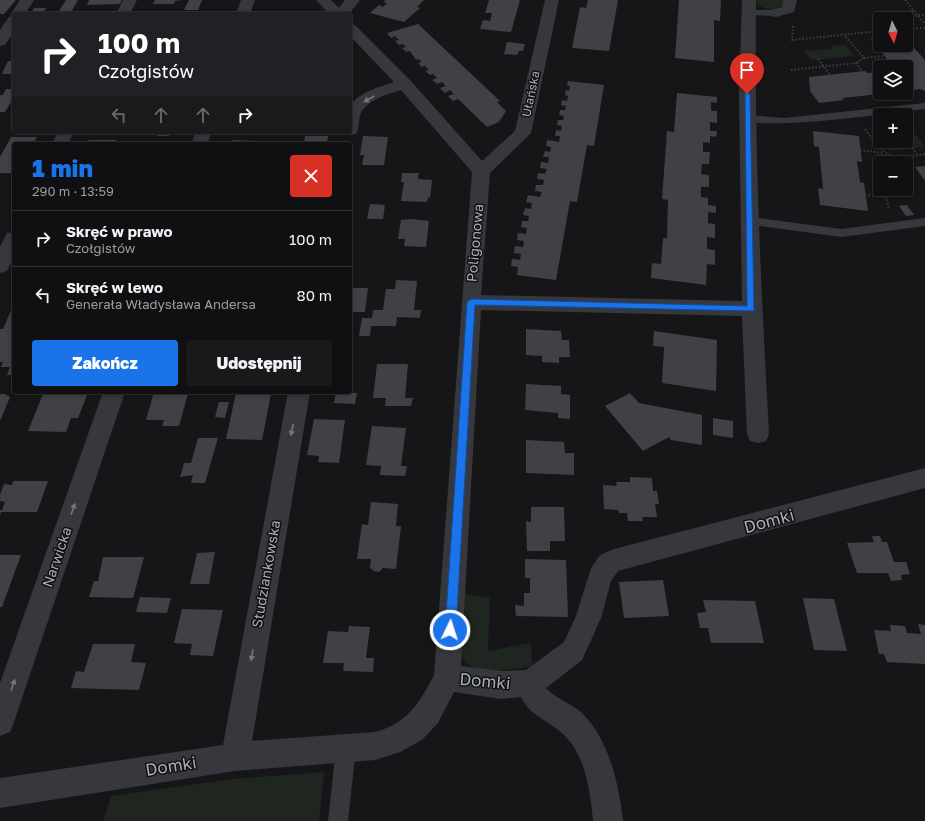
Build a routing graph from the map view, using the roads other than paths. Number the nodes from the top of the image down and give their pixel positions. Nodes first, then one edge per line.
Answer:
1 (27, 0) edge
2 (130, 0) edge
3 (248, 0) edge
4 (323, 0) edge
5 (353, 0) edge
6 (552, 0) edge
7 (749, 6) edge
8 (785, 8) edge
9 (19, 12) edge
10 (124, 12) edge
11 (245, 12) edge
12 (335, 12) edge
13 (343, 12) edge
14 (12, 23) edge
15 (352, 30) edge
16 (0, 42) edge
17 (404, 83) junction
18 (906, 100) edge
19 (925, 106) edge
20 (911, 107) junction
21 (748, 118) junction
22 (352, 121) edge
23 (481, 171) junction
24 (750, 221) junction
25 (925, 222) edge
26 (12, 242) edge
27 (0, 266) edge
28 (471, 302) junction
29 (752, 309) junction
30 (113, 394) edge
31 (300, 394) edge
32 (758, 434) dead end
33 (925, 478) edge
34 (448, 677) junction
35 (529, 683) junction
36 (0, 722) edge
37 (346, 748) junction
38 (235, 757) junction
39 (0, 793) edge
40 (338, 821) edge
41 (608, 821) edge

1 - 9 street
2 - 10 street
3 - 11 street
4 - 12 street
5 - 13 street
6 - 23 street, Ułańska
7 - 8 lane
7 - 21 street
14 - 16 street
15 - 17 street
17 -> 22 street
17 - 23 street
18 - 20 lane
19 - 20 lane
20 - 21 lane
21 - 24 street
23 - 28 street, Poligonowa
24 - 25 lane
24 - 29 street
26 - 27 street
28 - 29 street
28 - 34 street, Poligonowa
29 - 32 street
36 -> 30 street, Narwicka
31 -> 38 street, Studziankowska
33 - 35 street, Domki
34 - 35 street, Domki
34 - 37 street, Domki
35 - 41 street
37 - 38 street, Domki
37 - 40 lane
38 - 39 street, Domki

